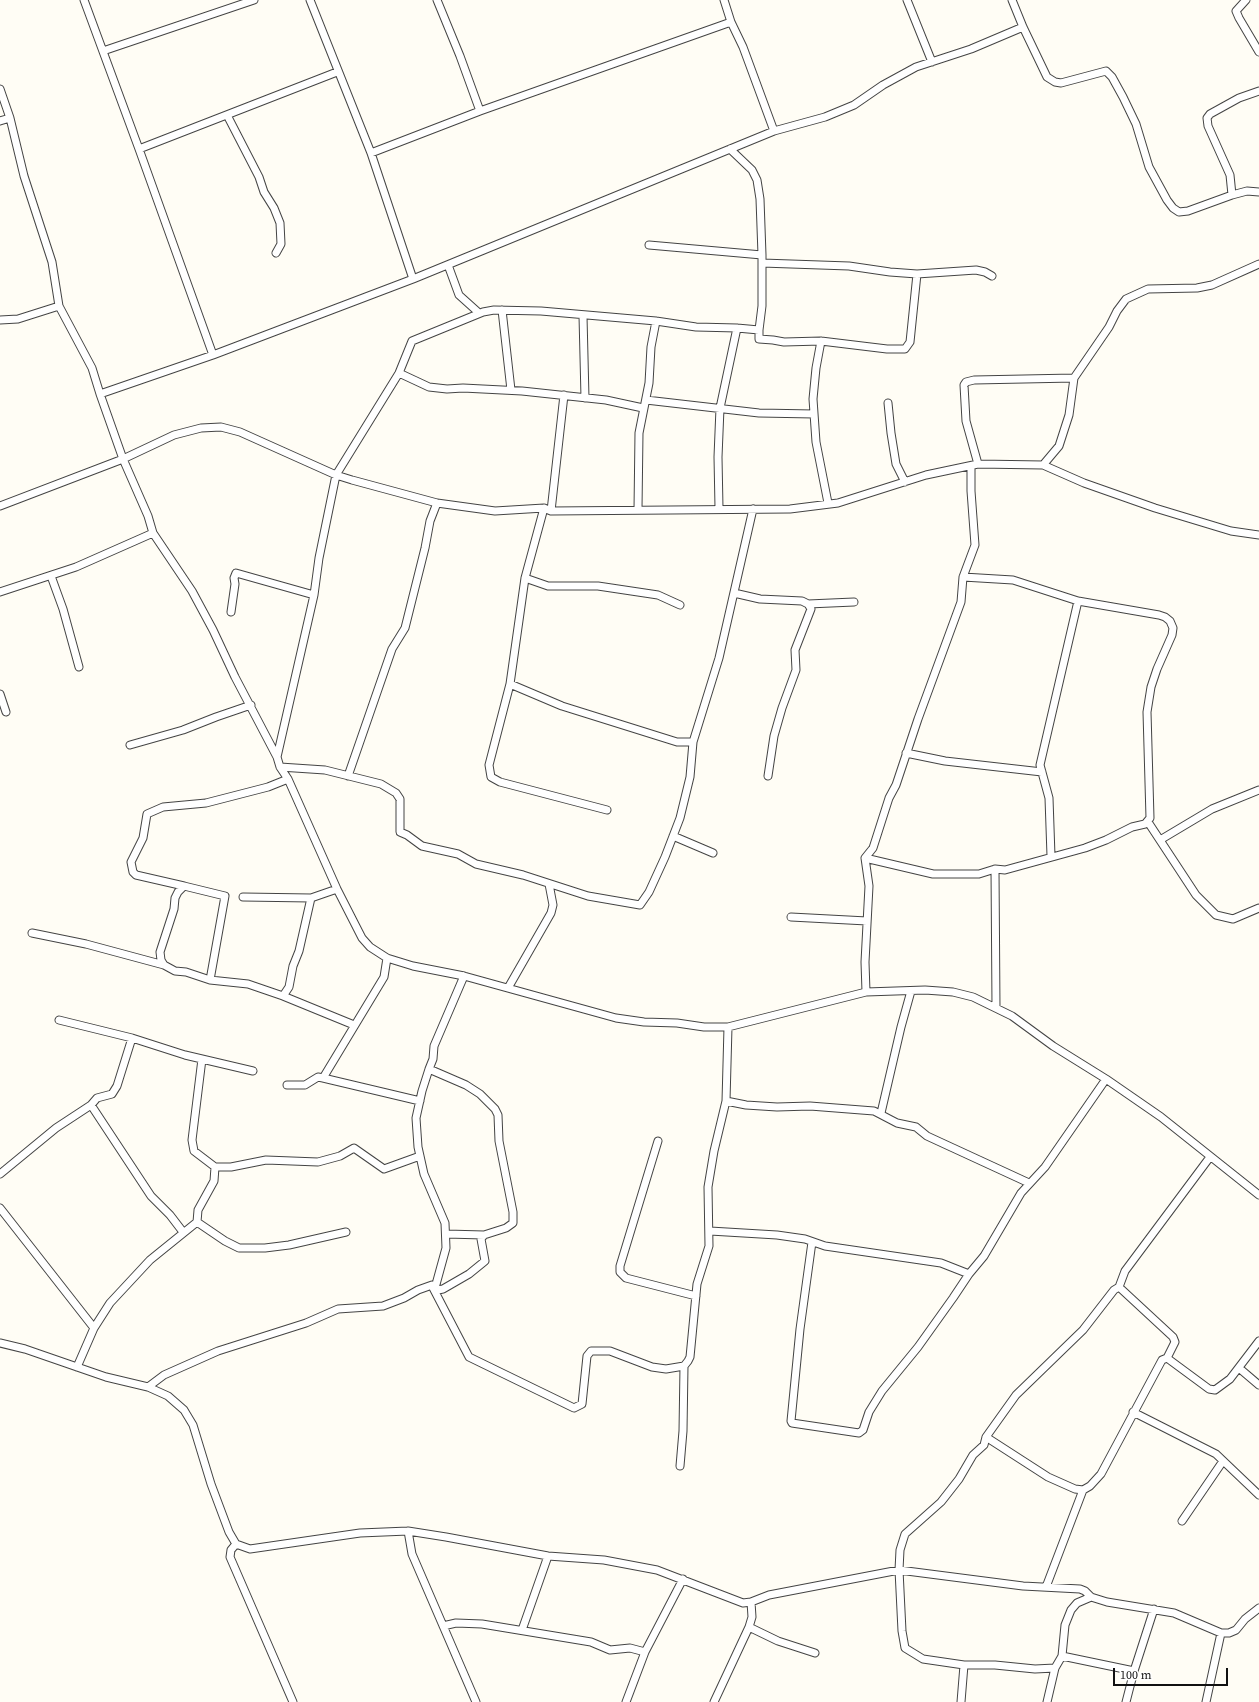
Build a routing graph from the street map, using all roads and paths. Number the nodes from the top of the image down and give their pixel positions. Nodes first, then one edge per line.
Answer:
1 (84, 0) edge
2 (254, 0) edge
3 (310, 0) edge
4 (437, 0) edge
5 (724, 0) edge
6 (907, 0) edge
7 (1012, 0) edge
8 (1246, 0) edge
9 (731, 22) junction
10 (1023, 27) junction
11 (103, 51) junction
12 (1259, 52) edge
13 (932, 62) junction
14 (337, 72) junction
15 (0, 89) edge
16 (1259, 91) edge
17 (480, 111) junction
18 (227, 114) junction
19 (10, 118) junction
20 (0, 121) edge
21 (774, 131) junction
22 (140, 149) junction
23 (730, 149) junction
24 (371, 153) junction
25 (1259, 192) edge
26 (1232, 195) junction
27 (649, 245) dead end
28 (276, 253) dead end
29 (762, 255) junction
30 (762, 263) junction
31 (1259, 264) edge
32 (448, 265) junction
33 (917, 274) junction
34 (992, 276) dead end
35 (413, 279) junction
36 (59, 306) junction
37 (502, 310) junction
38 (479, 313) junction
39 (583, 316) junction
40 (0, 320) edge
41 (656, 321) junction
42 (737, 328) junction
43 (759, 330) junction
44 (821, 341) junction
45 (212, 355) junction
46 (399, 373) junction
47 (1074, 378) junction
48 (511, 390) junction
49 (100, 394) junction
50 (564, 395) junction
51 (585, 398) junction
52 (646, 400) junction
53 (888, 403) dead end
54 (644, 408) junction
55 (720, 408) junction
56 (814, 414) junction
57 (123, 459) junction
58 (975, 465) junction
59 (1043, 465) junction
60 (336, 475) junction
61 (905, 482) junction
62 (437, 503) junction
63 (828, 503) junction
64 (0, 506) edge
65 (719, 508) junction
66 (547, 509) junction
67 (638, 509) junction
68 (753, 510) junction
69 (153, 533) junction
70 (1259, 534) edge
71 (51, 576) junction
72 (963, 577) junction
73 (525, 578) junction
74 (0, 592) edge
75 (734, 593) junction
76 (314, 595) junction
77 (1078, 601) junction
78 (854, 602) dead end
79 (808, 604) junction
80 (680, 605) dead end
81 (230, 612) dead end
82 (79, 667) dead end
83 (510, 684) junction
84 (0, 694) edge
85 (251, 705) junction
86 (6, 712) dead end
87 (693, 742) junction
88 (130, 745) dead end
89 (906, 753) junction
90 (278, 757) junction
91 (280, 767) junction
92 (1042, 772) junction
93 (348, 776) junction
94 (768, 776) dead end
95 (288, 779) junction
96 (1259, 790) edge
97 (607, 810) dead end
98 (1148, 822) junction
99 (673, 836) junction
100 (1160, 840) junction
101 (713, 853) dead end
102 (1051, 856) junction
103 (865, 858) junction
104 (995, 869) junction
105 (549, 884) junction
106 (184, 886) junction
107 (337, 889) junction
108 (243, 897) dead end
109 (311, 898) junction
110 (1259, 908) edge
111 (791, 917) dead end
112 (867, 922) junction
113 (32, 932) dead end
114 (387, 958) junction
115 (164, 965) junction
116 (464, 976) junction
117 (210, 980) junction
118 (508, 988) junction
119 (911, 991) junction
120 (866, 992) junction
121 (283, 996) junction
122 (996, 1007) junction
123 (59, 1020) dead end
124 (354, 1025) junction
125 (728, 1027) junction
126 (132, 1038) junction
127 (202, 1059) junction
128 (429, 1069) junction
129 (252, 1071) dead end
130 (323, 1078) junction
131 (1106, 1079) junction
132 (287, 1085) dead end
133 (726, 1100) junction
134 (420, 1101) junction
135 (91, 1105) junction
136 (881, 1114) junction
137 (658, 1141) dead end
138 (420, 1156) junction
139 (1210, 1157) junction
140 (215, 1166) junction
141 (0, 1174) edge
142 (1029, 1183) junction
143 (1259, 1195) edge
144 (0, 1208) edge
145 (197, 1222) junction
146 (710, 1231) junction
147 (183, 1232) junction
148 (346, 1232) dead end
149 (446, 1234) junction
150 (484, 1235) junction
151 (812, 1242) junction
152 (969, 1274) junction
153 (434, 1286) junction
154 (1119, 1287) junction
155 (696, 1296) junction
156 (94, 1328) junction
157 (1259, 1341) edge
158 (0, 1343) edge
159 (1167, 1358) junction
160 (684, 1366) junction
161 (77, 1368) junction
162 (1239, 1368) junction
163 (1259, 1386) edge
164 (148, 1387) junction
165 (1134, 1412) junction
166 (986, 1437) junction
167 (1223, 1461) junction
168 (680, 1466) dead end
169 (1083, 1490) junction
170 (1259, 1495) edge
171 (1182, 1521) dead end
172 (408, 1531) junction
173 (236, 1544) junction
174 (548, 1556) junction
175 (899, 1570) junction
176 (683, 1579) junction
177 (1046, 1587) junction
178 (1091, 1598) junction
179 (751, 1602) junction
180 (1259, 1608) edge
181 (1154, 1609) junction
182 (443, 1626) junction
183 (749, 1627) junction
184 (522, 1630) junction
185 (1221, 1633) junction
186 (645, 1652) junction
187 (814, 1653) dead end
188 (1062, 1656) junction
189 (964, 1665) junction
190 (1055, 1668) junction
191 (1134, 1671) junction
192 (293, 1702) edge
193 (476, 1702) edge
194 (626, 1702) edge
195 (714, 1702) edge
196 (961, 1702) edge
197 (1047, 1702) edge
198 (1126, 1702) edge
199 (1206, 1702) edge

1 - 11 street
2 - 11 street
3 - 14 street
4 - 17 street
5 - 9 street
6 - 13 street
7 - 10 street
8 - 12 street
9 - 17 street
9 - 21 street
10 - 13 street
10 - 26 street
11 - 22 street
13 - 21 street
14 - 18 street
14 - 24 street
15 - 19 street
16 - 26 street
17 - 24 street
18 - 22 street
18 - 28 street
19 - 20 street
19 - 36 street
21 - 23 street
22 - 45 street
23 - 29 street
23 - 32 street
24 - 35 street
25 - 26 street
27 - 29 street
29 - 30 street
30 - 33 street
30 - 43 street
31 - 47 street
32 - 35 street
32 - 38 street
33 - 34 street
33 - 44 street
35 - 45 street
36 - 40 street
36 - 49 street
37 - 38 street
37 - 39 street
37 - 48 street
38 - 46 street
39 - 41 street
39 - 51 street
41 - 42 street
41 - 52 street
42 - 43 street
42 - 55 street
43 - 44 street
44 - 56 street
45 - 49 street
46 - 48 street
46 - 60 street
47 - 58 street
47 - 59 street
48 - 50 street
49 - 57 street
50 - 51 street
50 - 66 street
51 - 54 street
52 - 54 street
52 - 55 street
53 - 61 street
54 - 67 street
55 - 56 street
55 - 65 street
56 - 63 street
57 - 60 street
57 - 64 street
57 - 69 street
58 - 59 street
58 - 61 street
58 - 72 street
59 - 70 street
60 - 62 street
60 - 76 street
61 - 63 street
62 - 66 street
62 - 93 street
63 - 68 street
65 - 67 street
65 - 68 street
66 - 67 street
66 - 73 street
68 - 75 street
69 - 71 street
69 - 85 street
71 - 74 street
71 - 82 street
72 - 77 street
72 - 89 street
73 - 80 street
73 - 83 street
75 - 79 street
75 - 87 street
76 - 81 street
76 - 90 street
77 - 92 street
77 - 98 street
78 - 79 street
79 - 94 street
83 - 87 street
83 - 97 street
84 - 86 street
85 - 88 street
85 - 90 street
87 - 99 street
89 - 92 street
89 - 103 street
90 - 91 street
91 - 93 street
91 - 95 street
92 - 102 street
93 - 105 street
95 - 106 street
95 - 107 street
96 - 100 street
98 - 100 street
98 - 102 street
99 - 101 street
99 - 105 street
100 - 110 street
102 - 104 street
103 - 104 street
103 - 112 street
104 - 122 street
105 - 118 street
106 - 115 street
106 - 117 street
107 - 109 street
107 - 114 street
108 - 109 street
109 - 121 street
111 - 112 street
112 - 120 street
113 - 115 street
114 - 116 street
114 - 124 street
115 - 117 street
116 - 118 street
116 - 128 street
117 - 121 street
118 - 125 street
119 - 120 street
119 - 122 street
119 - 136 street
120 - 125 street
121 - 124 street
122 - 131 street
123 - 126 street
124 - 130 street
125 - 133 street
126 - 127 street
126 - 135 street
127 - 129 street
127 - 140 street
128 - 134 street
128 - 150 street
130 - 132 street
130 - 134 street
131 - 139 street
131 - 142 street
133 - 136 street
133 - 146 street
134 - 138 street
135 - 141 street
135 - 147 street
136 - 142 street
137 - 155 street
138 - 140 street
138 - 149 street
139 - 143 street
139 - 154 street
140 - 145 street
142 - 152 street
144 - 156 street
145 - 147 street
145 - 148 street
146 - 151 street
146 - 155 street
147 - 156 street
149 - 150 street
149 - 153 street
150 - 153 street
151 - 152 street
151 - 152 street
153 - 160 street
153 - 164 street
154 - 159 street
154 - 166 street
155 - 160 street
156 - 161 street
157 - 162 street
158 - 161 street
159 - 162 street
159 - 165 street
160 - 168 street
161 - 164 street
162 - 163 street
164 - 173 street
165 - 167 street
165 - 169 street
166 - 169 street
166 - 175 street
167 - 170 street
167 - 171 street
169 - 177 street
172 - 173 street
172 - 174 street
172 - 182 street
173 - 192 street
174 - 176 street
174 - 184 street
175 - 177 street
175 - 179 street
175 - 189 street
176 - 179 street
176 - 186 street
177 - 178 street
178 - 181 street
178 - 188 street
179 - 183 street
180 - 185 street
181 - 185 street
181 - 191 street
182 - 184 street
182 - 193 street
183 - 187 street
183 - 195 street
184 - 186 street
185 - 199 street
186 - 194 street
188 - 190 street
188 - 191 street
189 - 190 street
189 - 196 street
190 - 197 street
191 - 198 street

